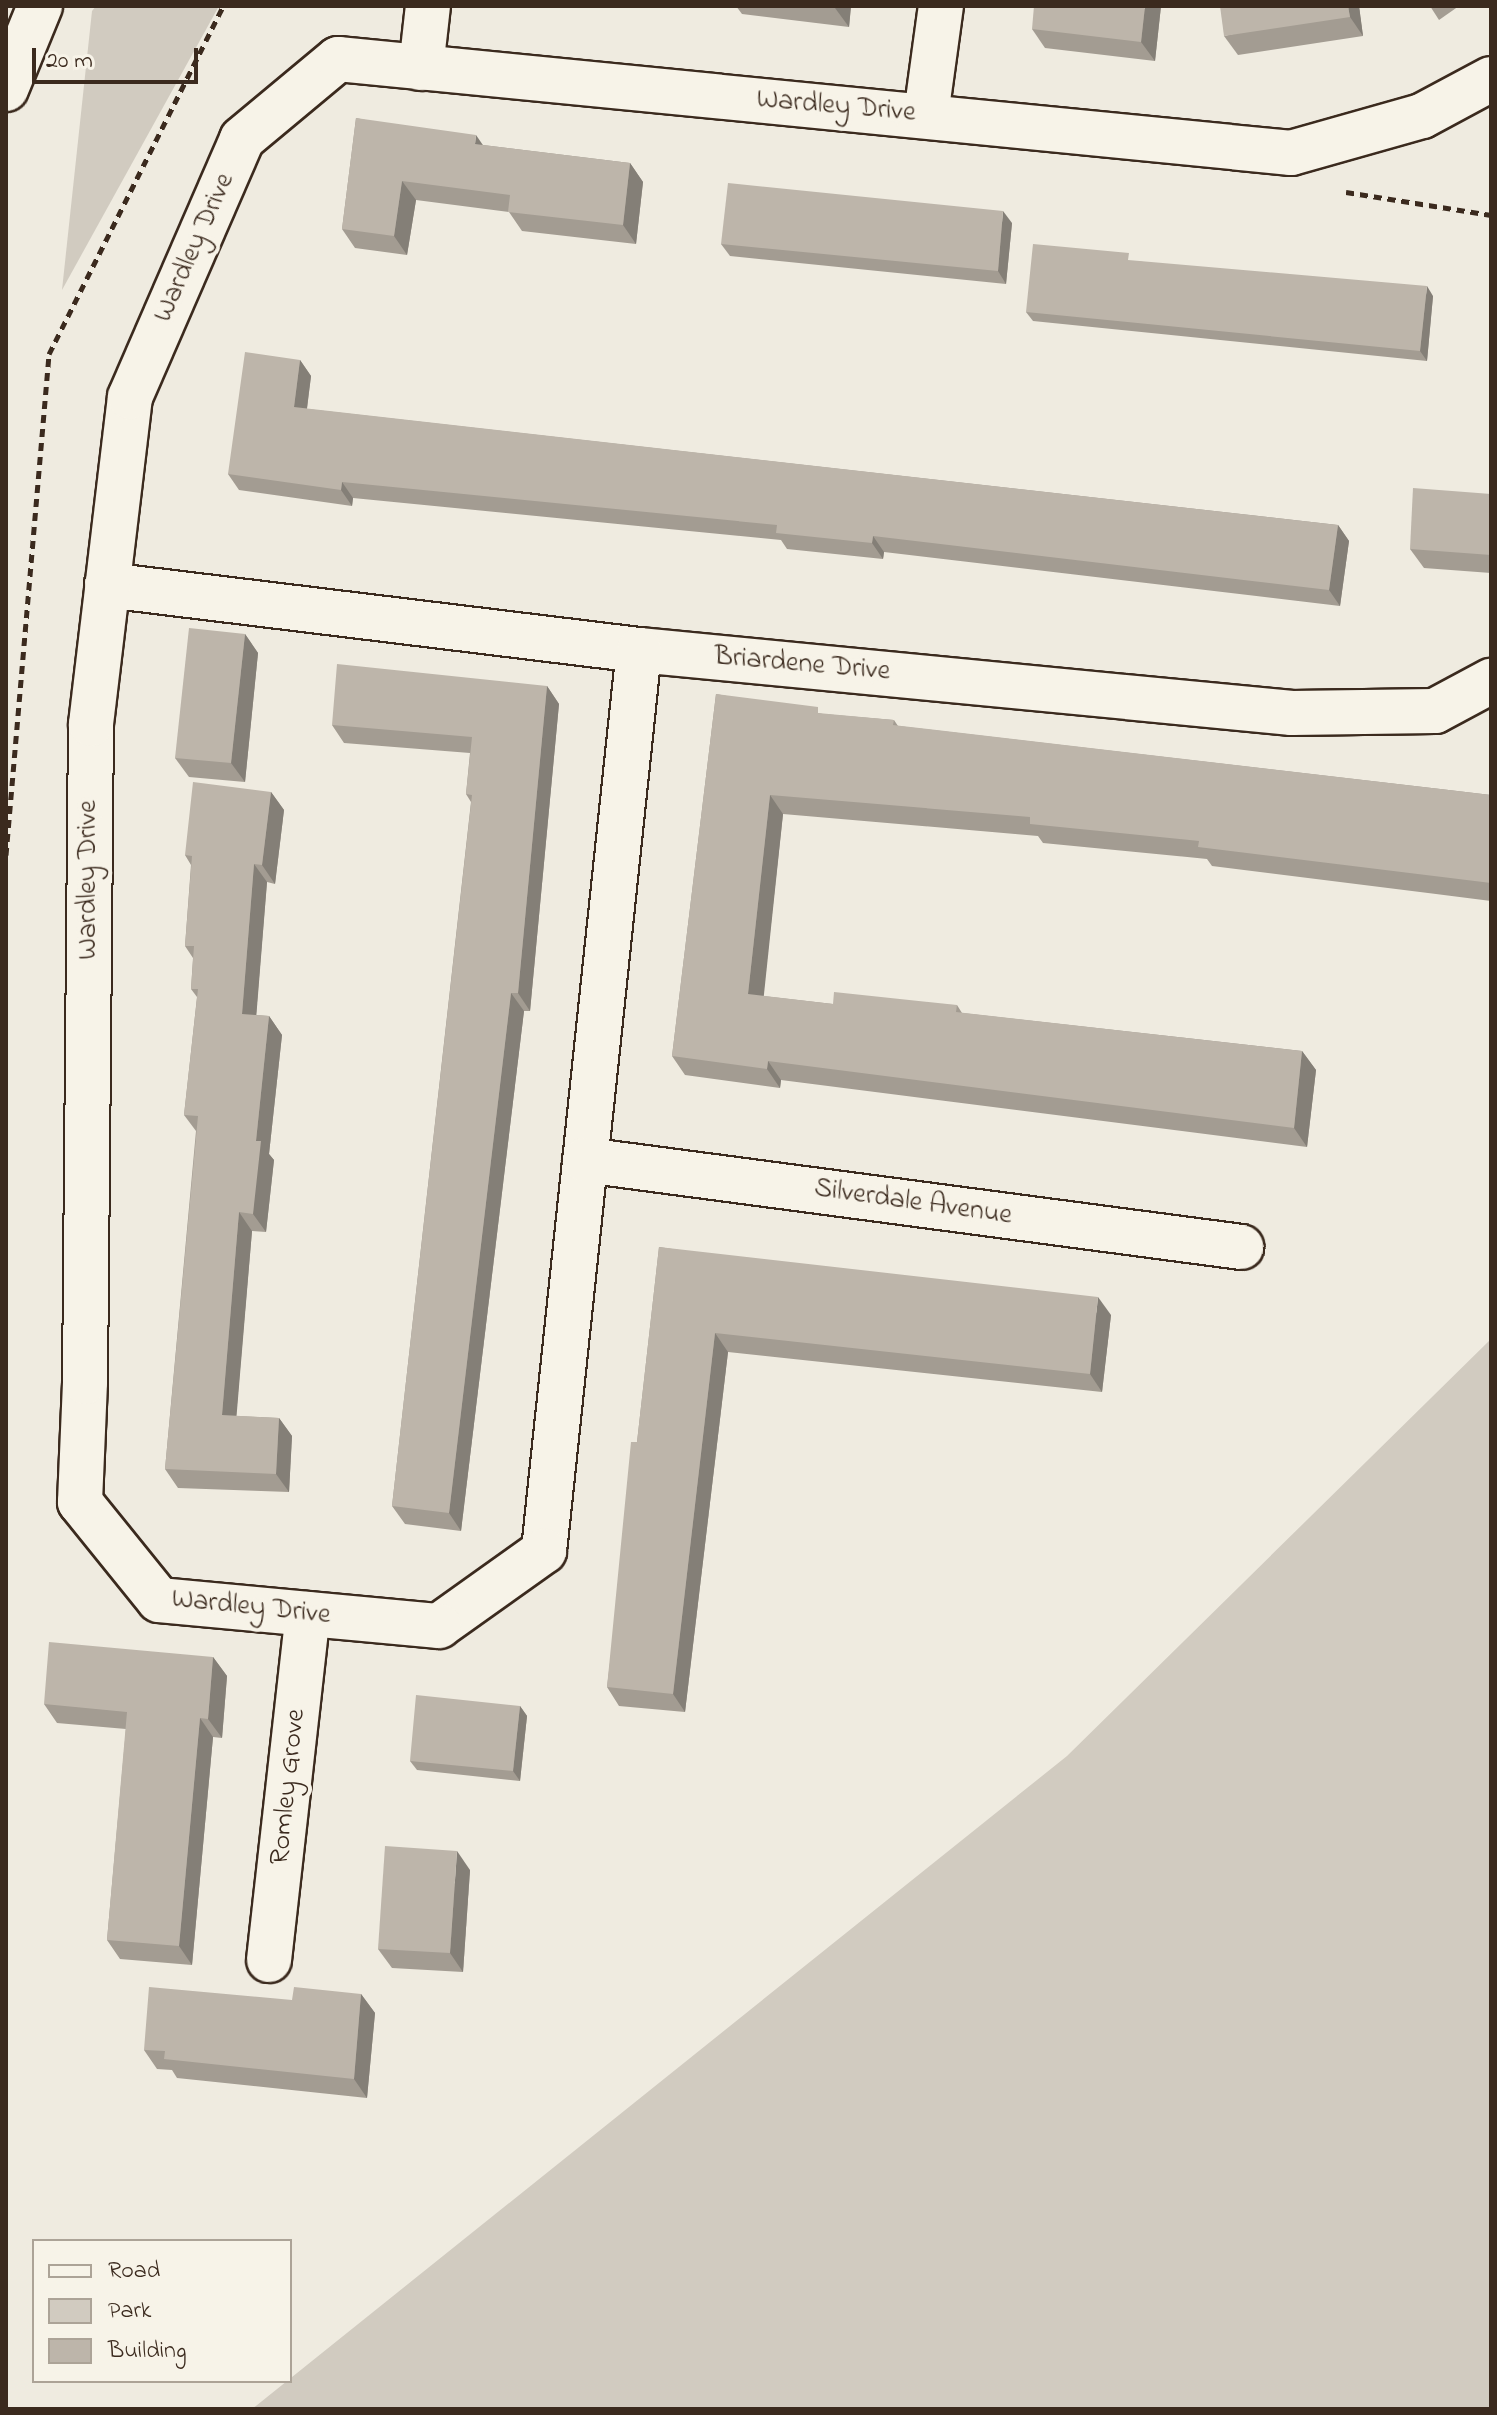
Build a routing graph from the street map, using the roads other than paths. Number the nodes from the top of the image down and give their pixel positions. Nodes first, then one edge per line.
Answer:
1 (40, 6) edge
2 (428, 6) edge
3 (941, 6) edge
4 (421, 68) junction
5 (1491, 79) edge
6 (6, 89) edge
7 (926, 115) junction
8 (107, 585) junction
9 (639, 650) junction
10 (1491, 681) edge
11 (585, 1160) junction
12 (1241, 1247) dead end
13 (308, 1614) junction
14 (269, 1960) dead end

1 - 6 street
2 - 4 street
3 - 7 street
4 - 7 street, Wardley Drive
4 - 8 street, Wardley Drive
5 - 7 street, Wardley Drive
8 - 9 street, Briardene Drive
8 - 13 street, Wardley Drive
9 - 10 street, Briardene Drive
9 - 11 street, Wardley Drive
11 - 12 street, Silverdale Avenue
11 - 13 street, Wardley Drive
13 - 14 street, Romley Grove

